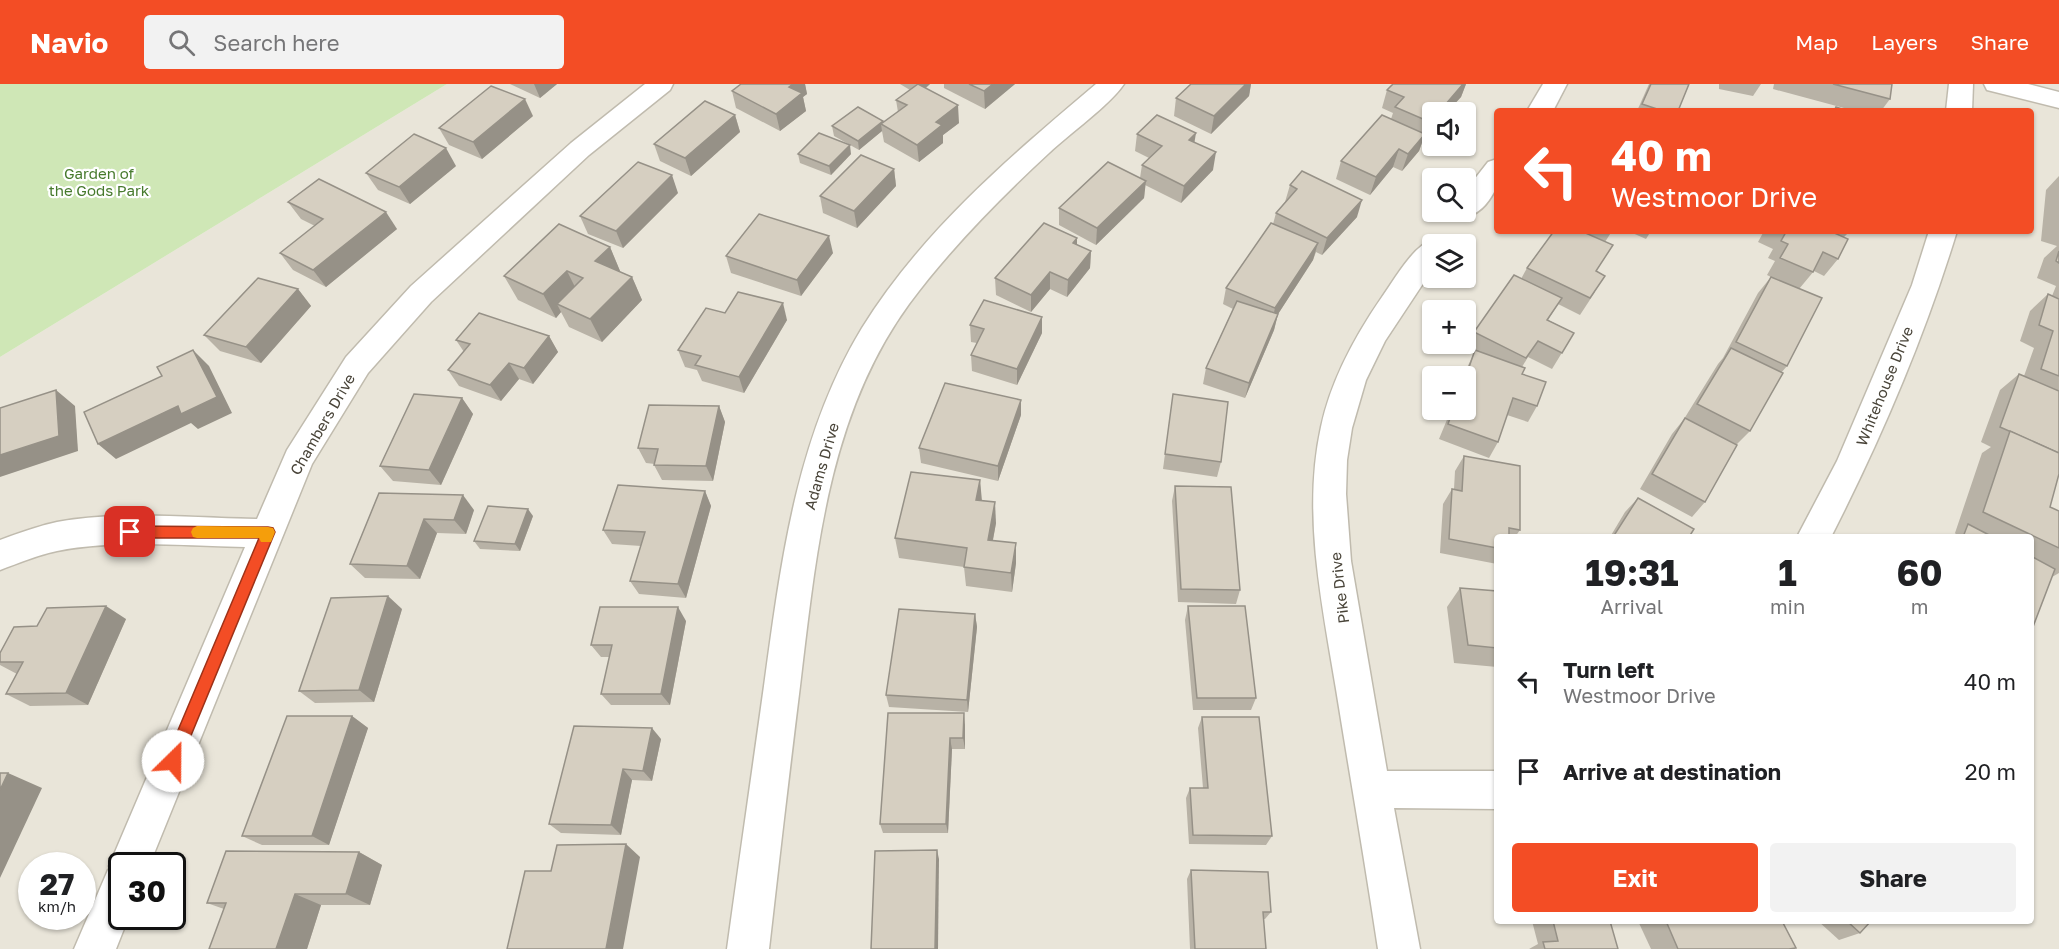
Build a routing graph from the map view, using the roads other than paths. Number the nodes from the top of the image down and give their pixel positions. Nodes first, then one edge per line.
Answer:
1 (661, 84) edge
2 (1112, 84) edge
3 (1555, 84) edge
4 (1961, 84) edge
5 (1996, 84) edge
6 (2059, 100) edge
7 (1542, 108) edge
8 (1959, 108) edge
9 (1494, 172) edge
10 (1476, 195) edge
11 (1454, 222) edge
12 (1445, 234) edge
13 (1942, 234) edge
14 (1422, 263) edge
15 (268, 532) junction
16 (1816, 534) edge
17 (0, 555) edge
18 (1372, 789) junction
19 (1494, 790) edge
20 (135, 852) edge
21 (108, 916) edge
22 (94, 949) edge
23 (748, 949) edge
24 (1399, 949) edge

1 - 15 street, Chambers Drive
2 - 23 street, Adams Drive
3 - 7 street
4 - 8 street
5 - 6 street
9 - 10 street
11 - 12 street
13 - 16 street, Whitehouse Drive
14 - 18 street, Pike Drive
15 - 17 street
15 - 20 street, Chambers Drive
18 - 19 street
18 - 24 street, Pike Drive
21 - 22 street

